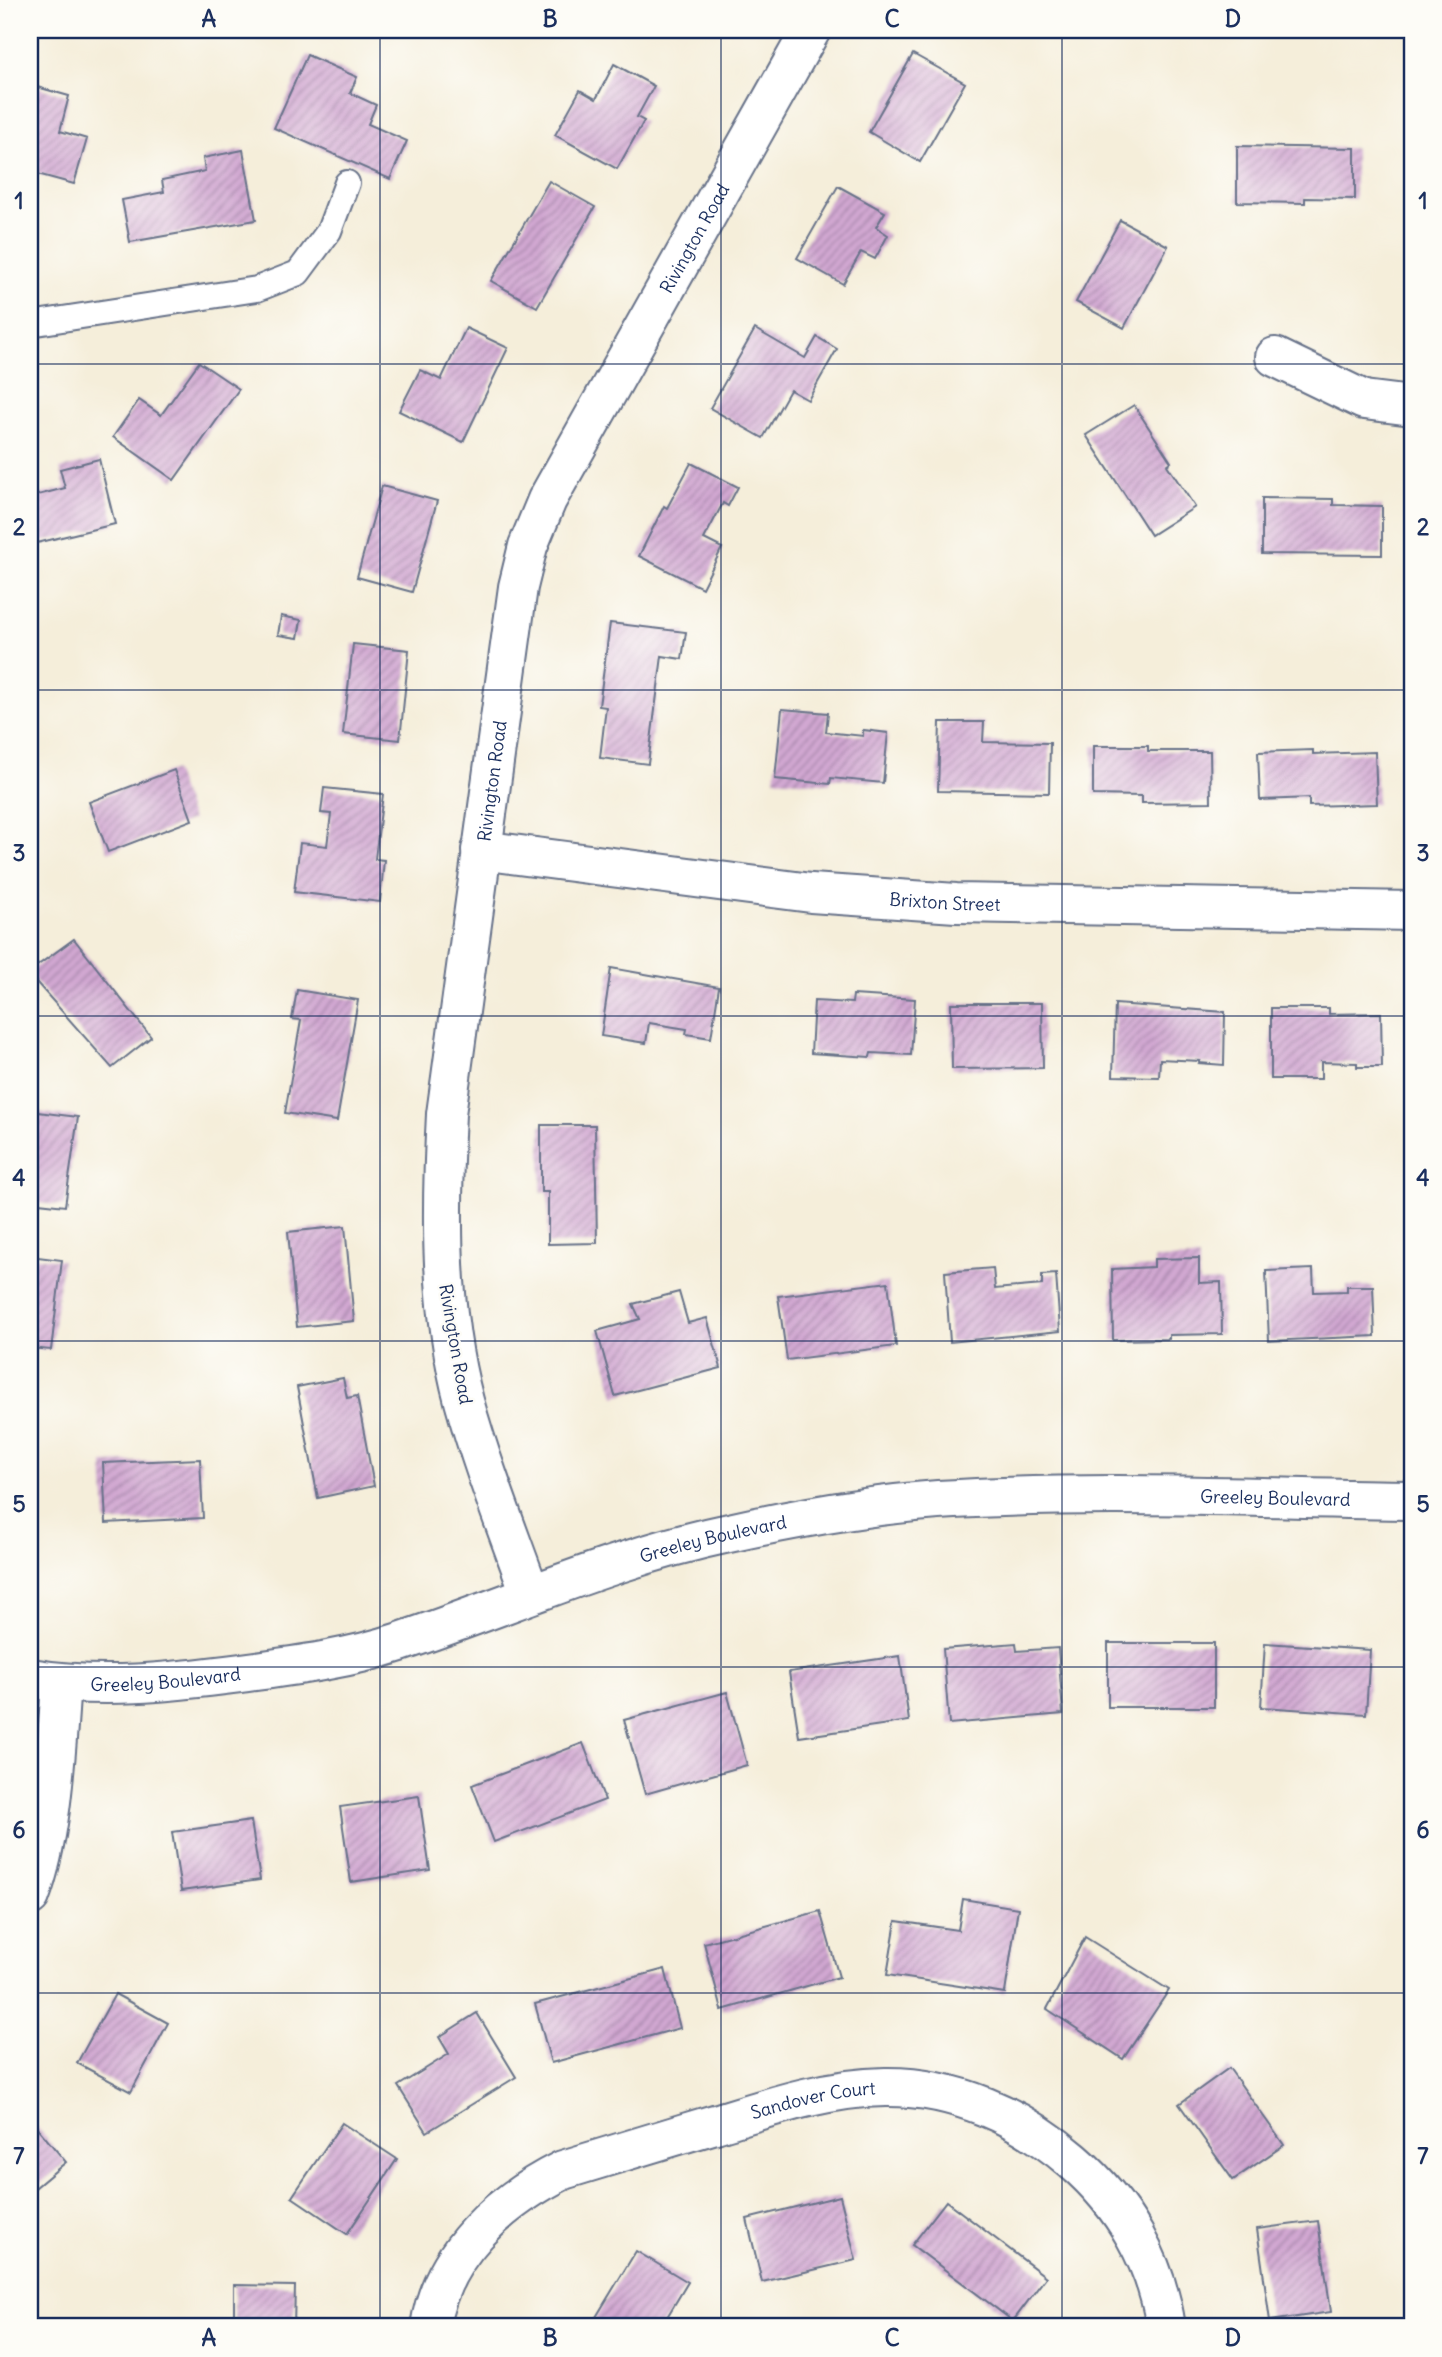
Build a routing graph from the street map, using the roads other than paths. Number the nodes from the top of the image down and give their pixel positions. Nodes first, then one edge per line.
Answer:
1 (811, 30) edge
2 (347, 183) dead end
3 (30, 324) edge
4 (1275, 357) dead end
5 (1412, 406) edge
6 (481, 850) junction
7 (1412, 911) edge
8 (1412, 1500) edge
9 (530, 1593) junction
10 (45, 1681) edge
11 (30, 1896) edge
12 (430, 2327) edge
13 (1166, 2327) edge

1 - 6 street, Rivington Road
2 - 3 lane
4 - 5 street
6 - 7 street, Brixton Street
6 - 9 street, Rivington Road
8 - 9 street, Greeley Boulevard
9 - 10 street, Greeley Boulevard
10 - 11 street
12 - 13 street, Sandover Court

